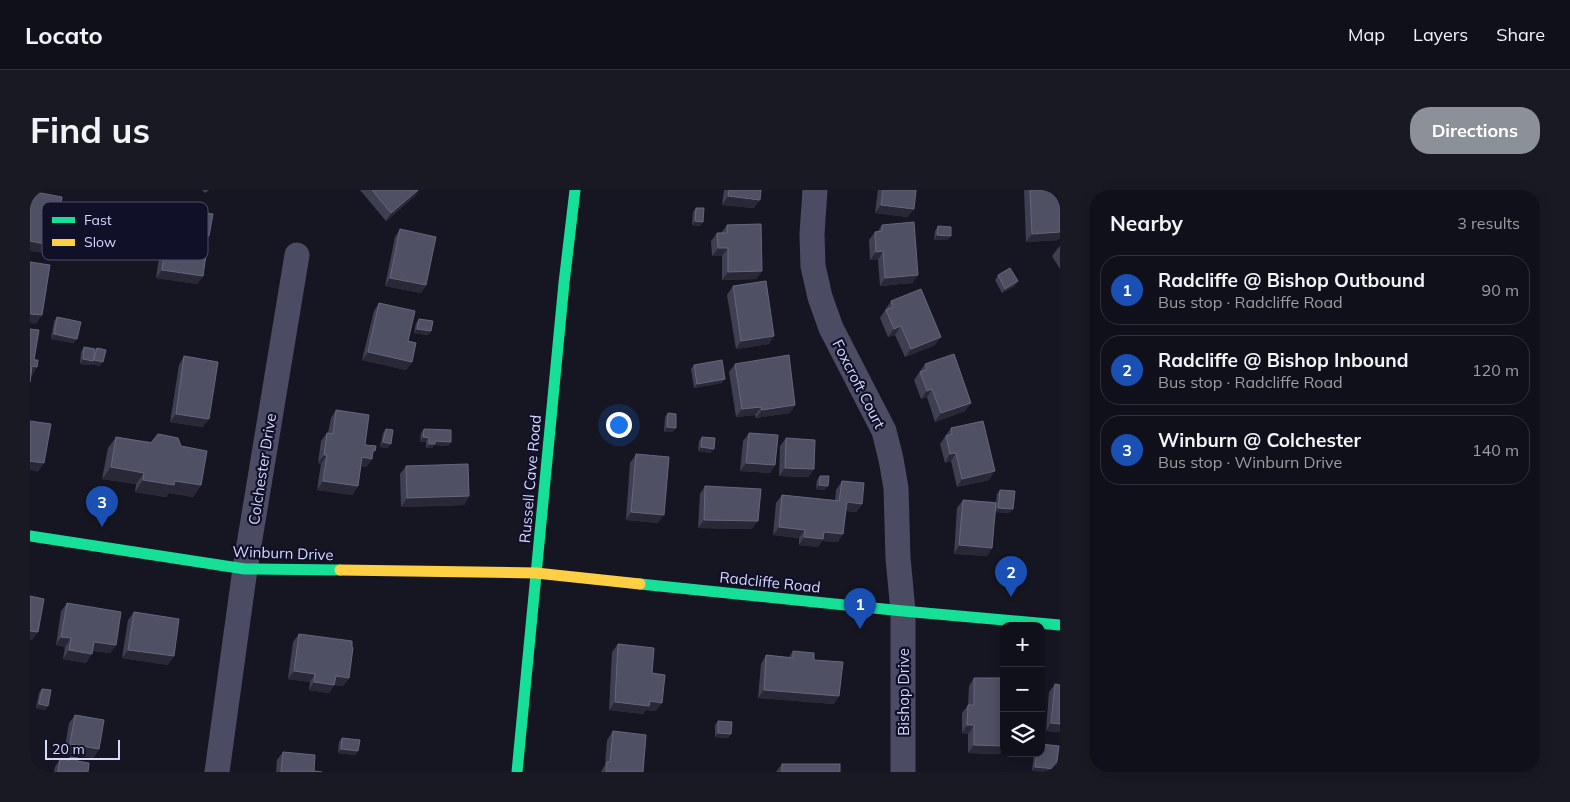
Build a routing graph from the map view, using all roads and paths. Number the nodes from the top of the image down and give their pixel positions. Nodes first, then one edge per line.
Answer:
1 (575, 190) edge
2 (815, 190) edge
3 (297, 255) dead end
4 (30, 536) edge
5 (245, 569) junction
6 (536, 573) junction
7 (903, 611) junction
8 (1060, 625) edge
9 (217, 772) edge
10 (517, 772) edge
11 (903, 772) edge

1 - 6 street, Russell Cave Road
2 - 7 street, Foxcroft Court
3 - 5 street, Colchester Drive
4 - 5 street, Winburn Drive
5 - 6 street, Winburn Drive
5 - 9 street, Colchester Drive
6 - 7 street, Radcliffe Road
6 - 10 street, Russell Cave Road
7 - 8 street, Radcliffe Road
7 - 11 street, Bishop Drive

